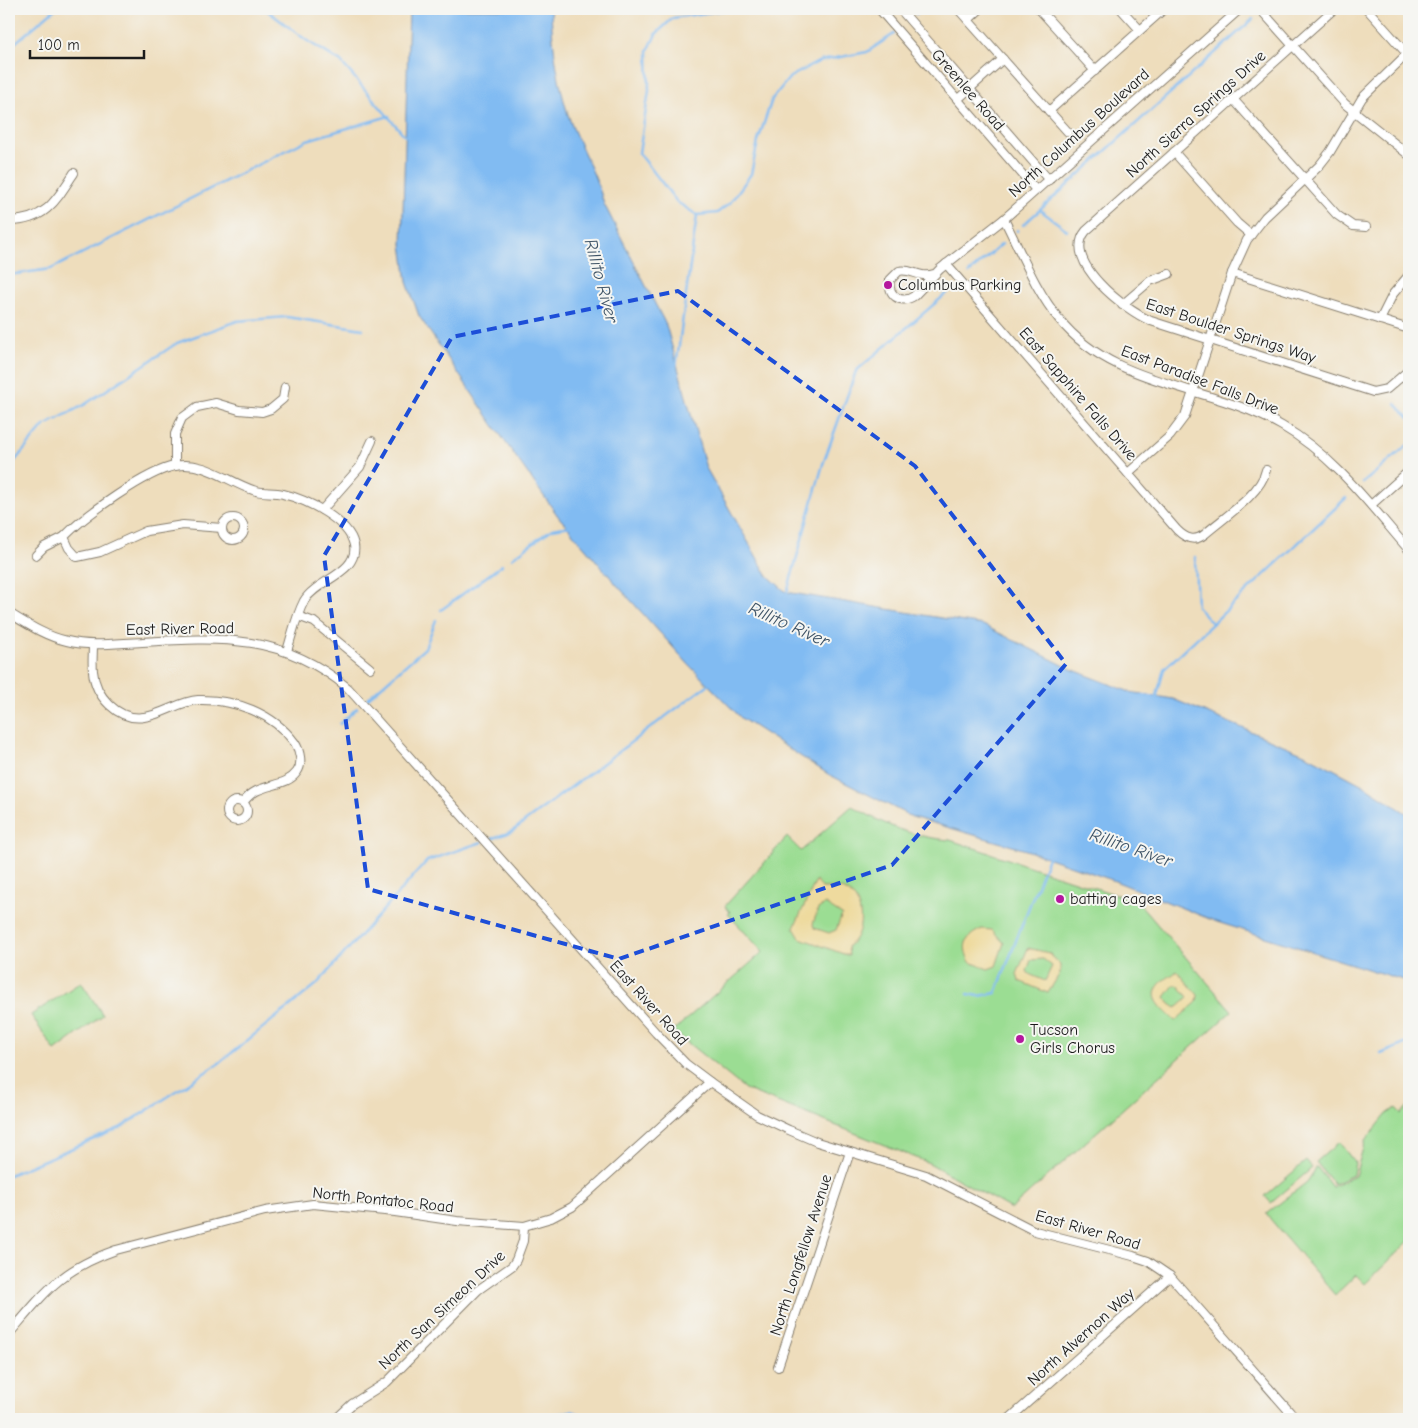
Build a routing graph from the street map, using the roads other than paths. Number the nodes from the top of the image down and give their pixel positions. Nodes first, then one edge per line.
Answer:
1 (879, 9) edge
2 (900, 9) edge
3 (958, 9) edge
4 (980, 9) edge
5 (1039, 9) edge
6 (1121, 9) edge
7 (1164, 9) edge
8 (1240, 9) edge
9 (1260, 9) edge
10 (1334, 9) edge
11 (1367, 9) edge
12 (968, 20) junction
13 (1140, 30) junction
14 (1293, 45) junction
15 (1409, 54) edge
16 (1003, 59) junction
17 (1094, 71) junction
18 (970, 89) junction
19 (958, 99) junction
20 (1233, 99) junction
21 (1049, 111) junction
22 (1353, 111) junction
23 (1068, 132) dead end
24 (1174, 152) junction
25 (1409, 155) edge
26 (74, 173) dead end
27 (1048, 180) junction
28 (1306, 180) junction
29 (1036, 190) junction
30 (1004, 219) junction
31 (9, 221) edge
32 (1366, 227) dead end
33 (1251, 234) junction
34 (1079, 242) joint
35 (946, 264) junction
36 (1232, 273) junction
37 (934, 274) junction
38 (1169, 274) dead end
39 (1409, 274) edge
40 (1122, 305) junction
41 (1380, 320) junction
42 (1409, 329) edge
43 (1211, 340) junction
44 (1409, 370) edge
45 (285, 387) dead end
46 (1194, 392) junction
47 (372, 441) dead end
48 (175, 466) junction
49 (1266, 470) dead end
50 (1409, 471) edge
51 (1128, 473) junction
52 (1370, 505) junction
53 (322, 510) junction
54 (222, 528) dead end
55 (64, 536) junction
56 (1409, 550) edge
57 (36, 555) dead end
58 (9, 613) edge
59 (298, 616) junction
60 (93, 645) junction
61 (287, 651) junction
62 (370, 668) dead end
63 (243, 803) dead end
64 (710, 1082) junction
65 (850, 1152) junction
66 (524, 1226) junction
67 (1170, 1276) junction
68 (9, 1334) edge
69 (778, 1367) dead end
70 (336, 1419) edge
71 (1009, 1419) edge
72 (1296, 1419) edge

1 - 19 street, Greenlee Road
2 - 18 street, Greenlee Road
3 - 12 street
4 - 12 street
5 - 17 street
6 - 13 street
7 - 13 street
8 - 27 street, North Columbus Boulevard
9 - 14 street
10 - 14 street, North Sierra Springs Drive
11 - 15 street
12 - 16 street
13 - 17 street
14 - 20 street, North Sierra Springs Drive
14 - 22 street
15 - 22 street
16 - 18 street
16 - 21 street
17 - 21 street
18 - 19 street
18 - 27 street, Greenlee Road
19 - 29 street, Greenlee Road
20 - 24 street, North Sierra Springs Drive
20 - 28 street
21 - 23 street
22 - 25 street
22 - 28 street
24 - 33 street
24 - 34 street, North Sierra Springs Drive
26 - 31 street
27 - 29 street, North Columbus Boulevard
28 - 32 street
28 - 33 street
29 - 30 street, North Columbus Boulevard
30 - 35 street, North Columbus Boulevard
30 - 46 street, East Paradise Falls Drive
33 - 36 street
34 - 40 street, East Boulder Springs Way
35 - 37 street, North Columbus Boulevard
35 - 51 street, East Sapphire Falls Drive
36 - 41 street
36 - 43 street
37 - 37 street, North Columbus Boulevard
38 - 40 street
39 - 41 street
40 - 43 street, East Boulder Springs Way
41 - 42 street
43 - 44 street, East Boulder Springs Way
43 - 46 street
45 - 48 street
46 - 51 street
46 - 52 street, East Paradise Falls Drive
47 - 53 street
48 - 53 street
48 - 55 street
49 - 51 street, East Sapphire Falls Drive
50 - 52 street
52 - 56 street, East Paradise Falls Drive
53 - 59 street
54 - 55 street
55 - 57 street
58 - 60 street, East River Road
59 - 61 street
59 - 62 street
60 - 61 street, East River Road
60 - 63 street
61 - 64 street, East River Road
64 - 65 street, East River Road
64 - 66 street, North Pontatoc Road
65 - 67 street, East River Road
65 - 69 street, North Longfellow Avenue
66 - 68 street, North Pontatoc Road
66 - 70 street, North San Simeon Drive
67 - 71 street, North Alvernon Way
67 - 72 street, East River Road

